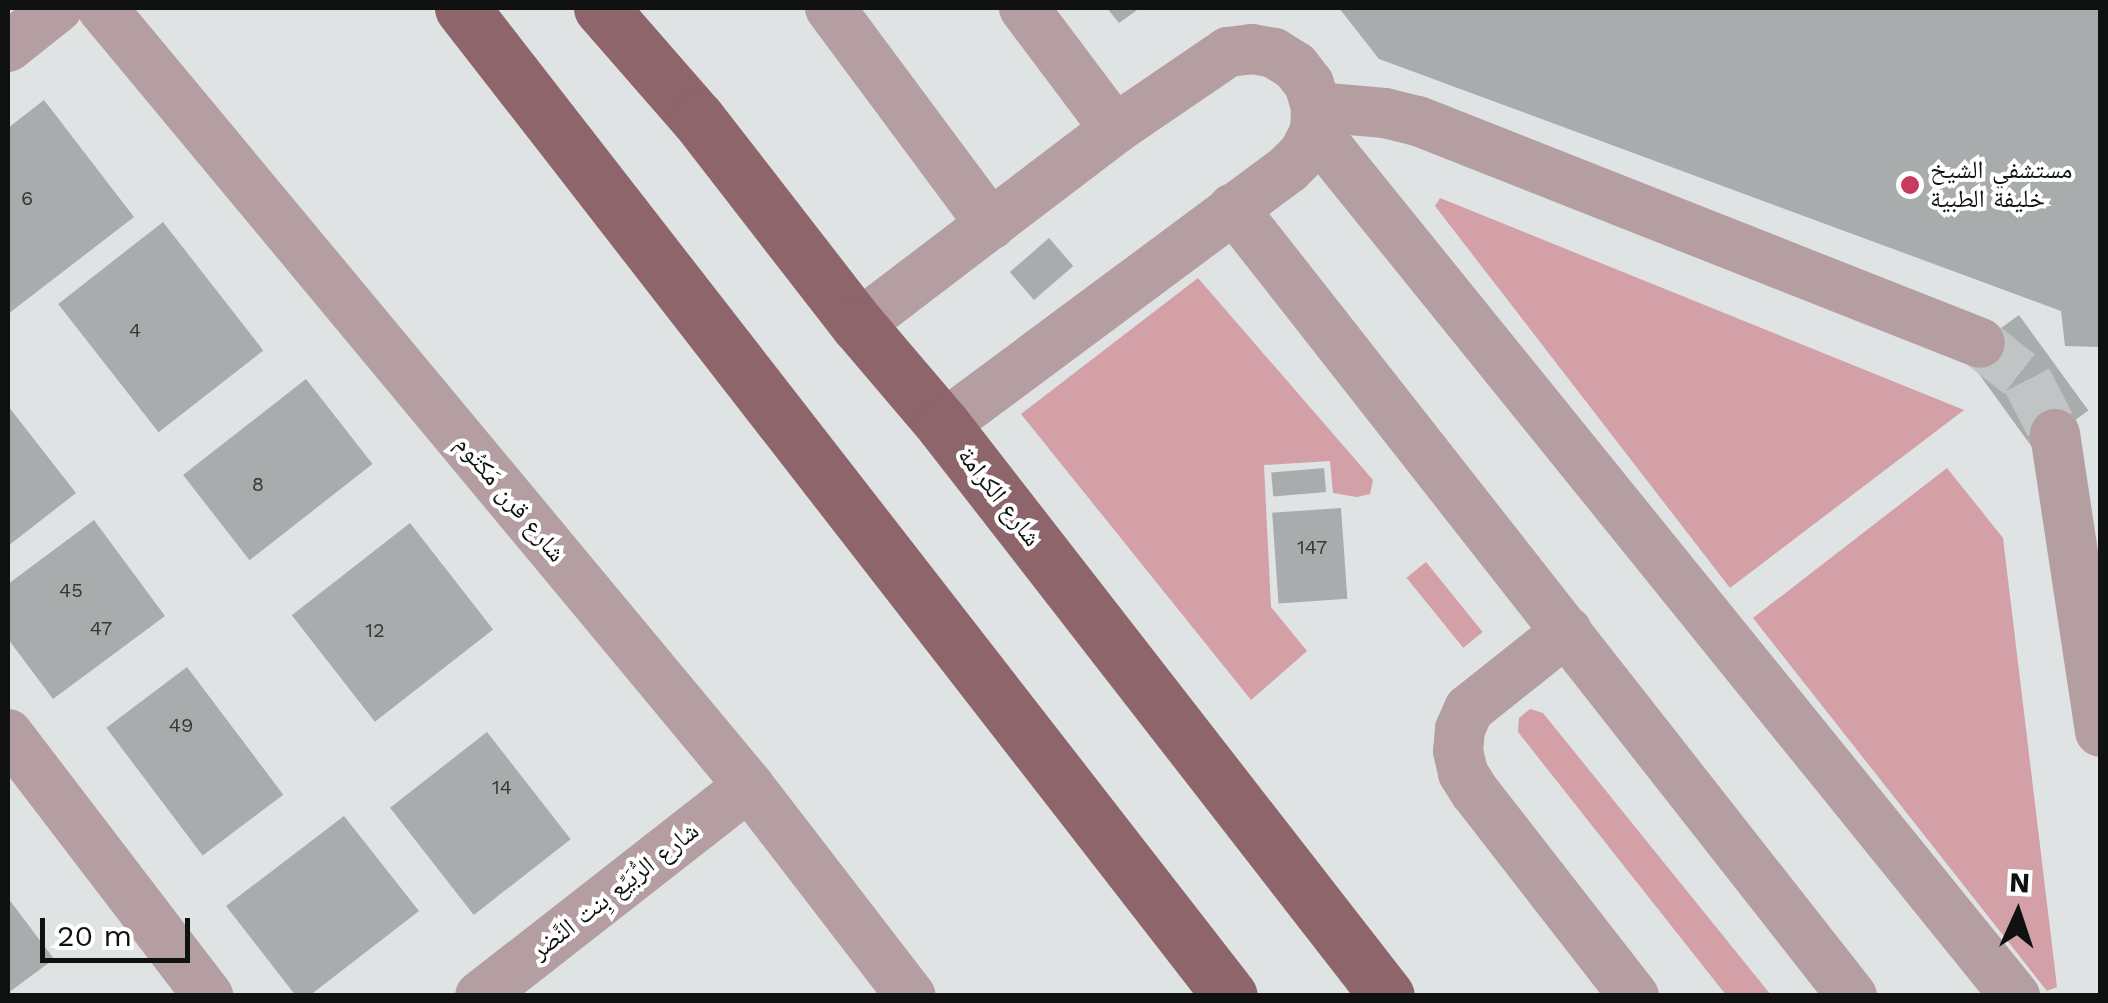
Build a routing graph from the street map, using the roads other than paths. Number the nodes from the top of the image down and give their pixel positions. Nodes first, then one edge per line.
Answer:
1 (57, 8) edge
2 (102, 8) edge
3 (462, 8) edge
4 (601, 8) edge
5 (830, 8) edge
6 (1024, 8) edge
7 (8, 47) edge
8 (1315, 119) junction
9 (1115, 128) junction
10 (1233, 208) junction
11 (992, 225) junction
12 (858, 325) junction
13 (1980, 344) tunnel mouth
14 (944, 426) junction
15 (2055, 434) tunnel mouth
16 (1567, 631) junction
17 (2100, 732) edge
18 (8, 734) edge
19 (750, 786) junction
20 (208, 996) edge
21 (480, 996) edge
22 (911, 996) edge
23 (1230, 996) edge
24 (1386, 996) edge
25 (1634, 996) edge
26 (1852, 996) edge
27 (2015, 996) edge

1 - 7 street
2 - 19 street, شارع قرن مَكتُوم
3 - 23 main road
4 - 12 main road, شارع الكرامة
5 - 11 street
6 - 9 street
8 - 9 street
8 - 10 street
8 - 13 street
8 - 27 street
9 - 11 street
10 - 14 street
10 - 16 street
11 - 12 street
12 - 14 main road, شارع الكرامة
14 - 24 main road, شارع الكرامة
15 - 17 street
16 - 25 street
16 - 26 street
18 - 20 street
19 - 21 street, شارع الرُّبَيِّع بِنت النَّضر
19 - 22 street, شارع قرن مَكتُوم

